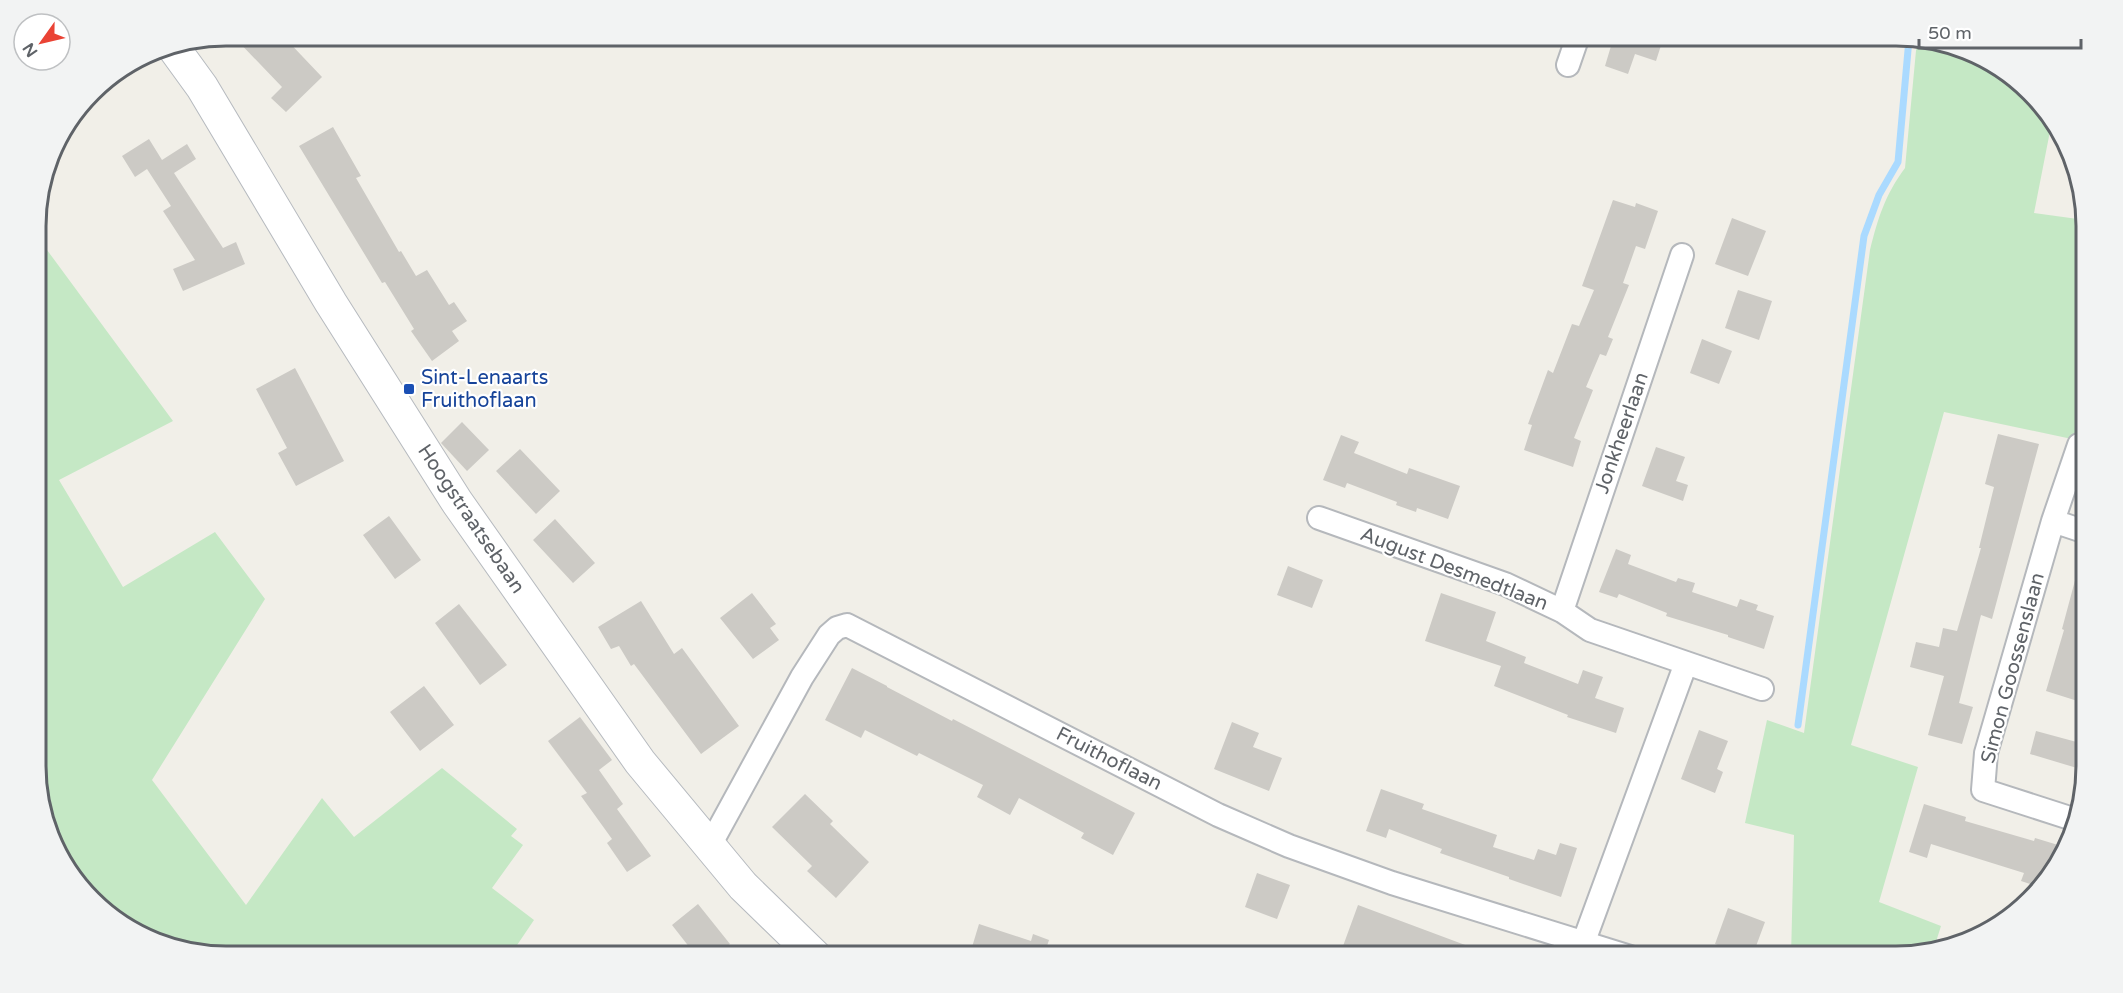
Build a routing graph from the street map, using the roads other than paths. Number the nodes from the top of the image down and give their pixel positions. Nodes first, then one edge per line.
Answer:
1 (1574, 46) edge
2 (178, 54) edge
3 (1568, 65) dead end
4 (1682, 255) dead end
5 (2076, 453) edge
6 (1319, 518) dead end
7 (2053, 521) junction
8 (2076, 529) edge
9 (1562, 611) junction
10 (1686, 663) junction
11 (1762, 689) dead end
12 (2069, 818) edge
13 (709, 847) junction
14 (1584, 941) junction
15 (805, 946) edge
16 (1598, 946) edge

1 - 3 street
2 - 13 main road, Hoogstraatsebaan
4 - 9 street, Jonkheerlaan
5 - 7 street, Simon Goossenslaan
6 - 9 street, August Desmedtlaan
7 - 8 street
7 - 12 street, Simon Goossenslaan
9 - 10 street, August Desmedtlaan
10 - 11 street, August Desmedtlaan
10 - 14 street
13 - 14 street, Fruithoflaan
13 - 15 main road, Hoogstraatsebaan
14 - 16 street, Fruithoflaan

